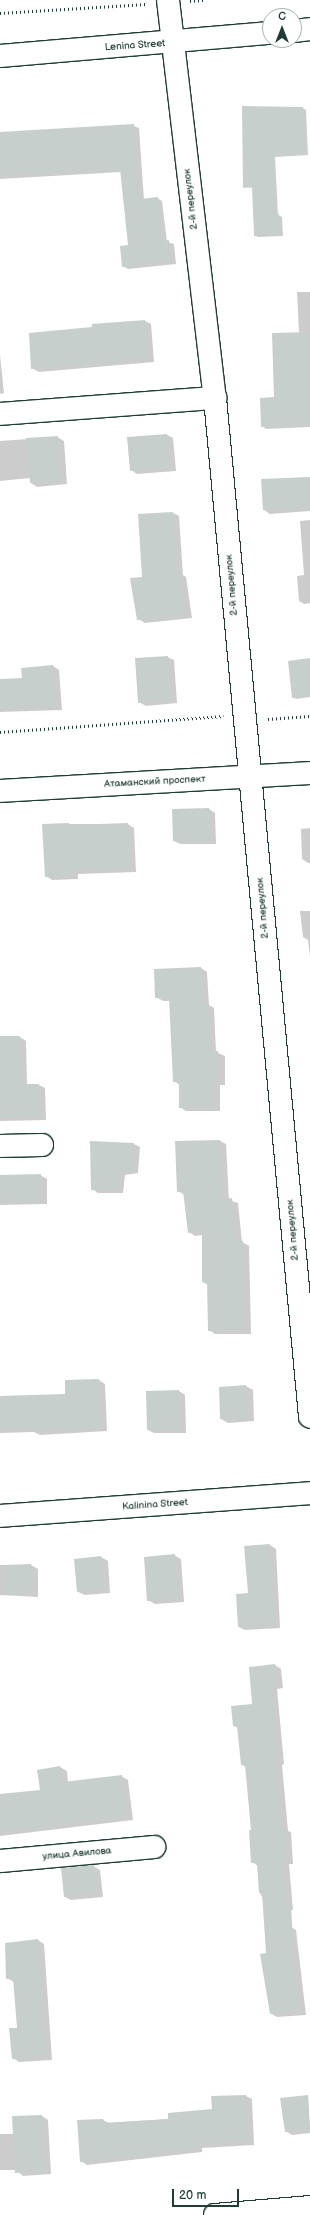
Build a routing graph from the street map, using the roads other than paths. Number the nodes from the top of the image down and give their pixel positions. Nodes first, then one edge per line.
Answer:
1 (168, 1) edge
2 (262, 35) edge
3 (172, 44) junction
4 (0, 56) edge
5 (215, 398) junction
6 (0, 414) edge
7 (310, 773) edge
8 (250, 776) junction
9 (0, 791) edge
10 (42, 1145) dead end
11 (0, 1146) edge
12 (310, 1417) edge
13 (310, 1493) edge
14 (0, 1516) edge
15 (154, 1847) dead end
16 (0, 1861) edge
17 (310, 2207) edge
18 (215, 2215) edge

1 - 3 street, 2-й переулок
2 - 3 street, Lenina Street
3 - 4 street, Lenina Street
3 - 5 street, 2-й переулок
5 - 6 street
5 - 8 street, 2-й переулок
7 - 8 street, Атаманский проспект
8 - 9 street, Атаманский проспект
8 - 12 street, 2-й переулок
10 - 11 street
13 - 14 street, Kalinina Street
15 - 16 street, улица Авилова
17 - 18 street

